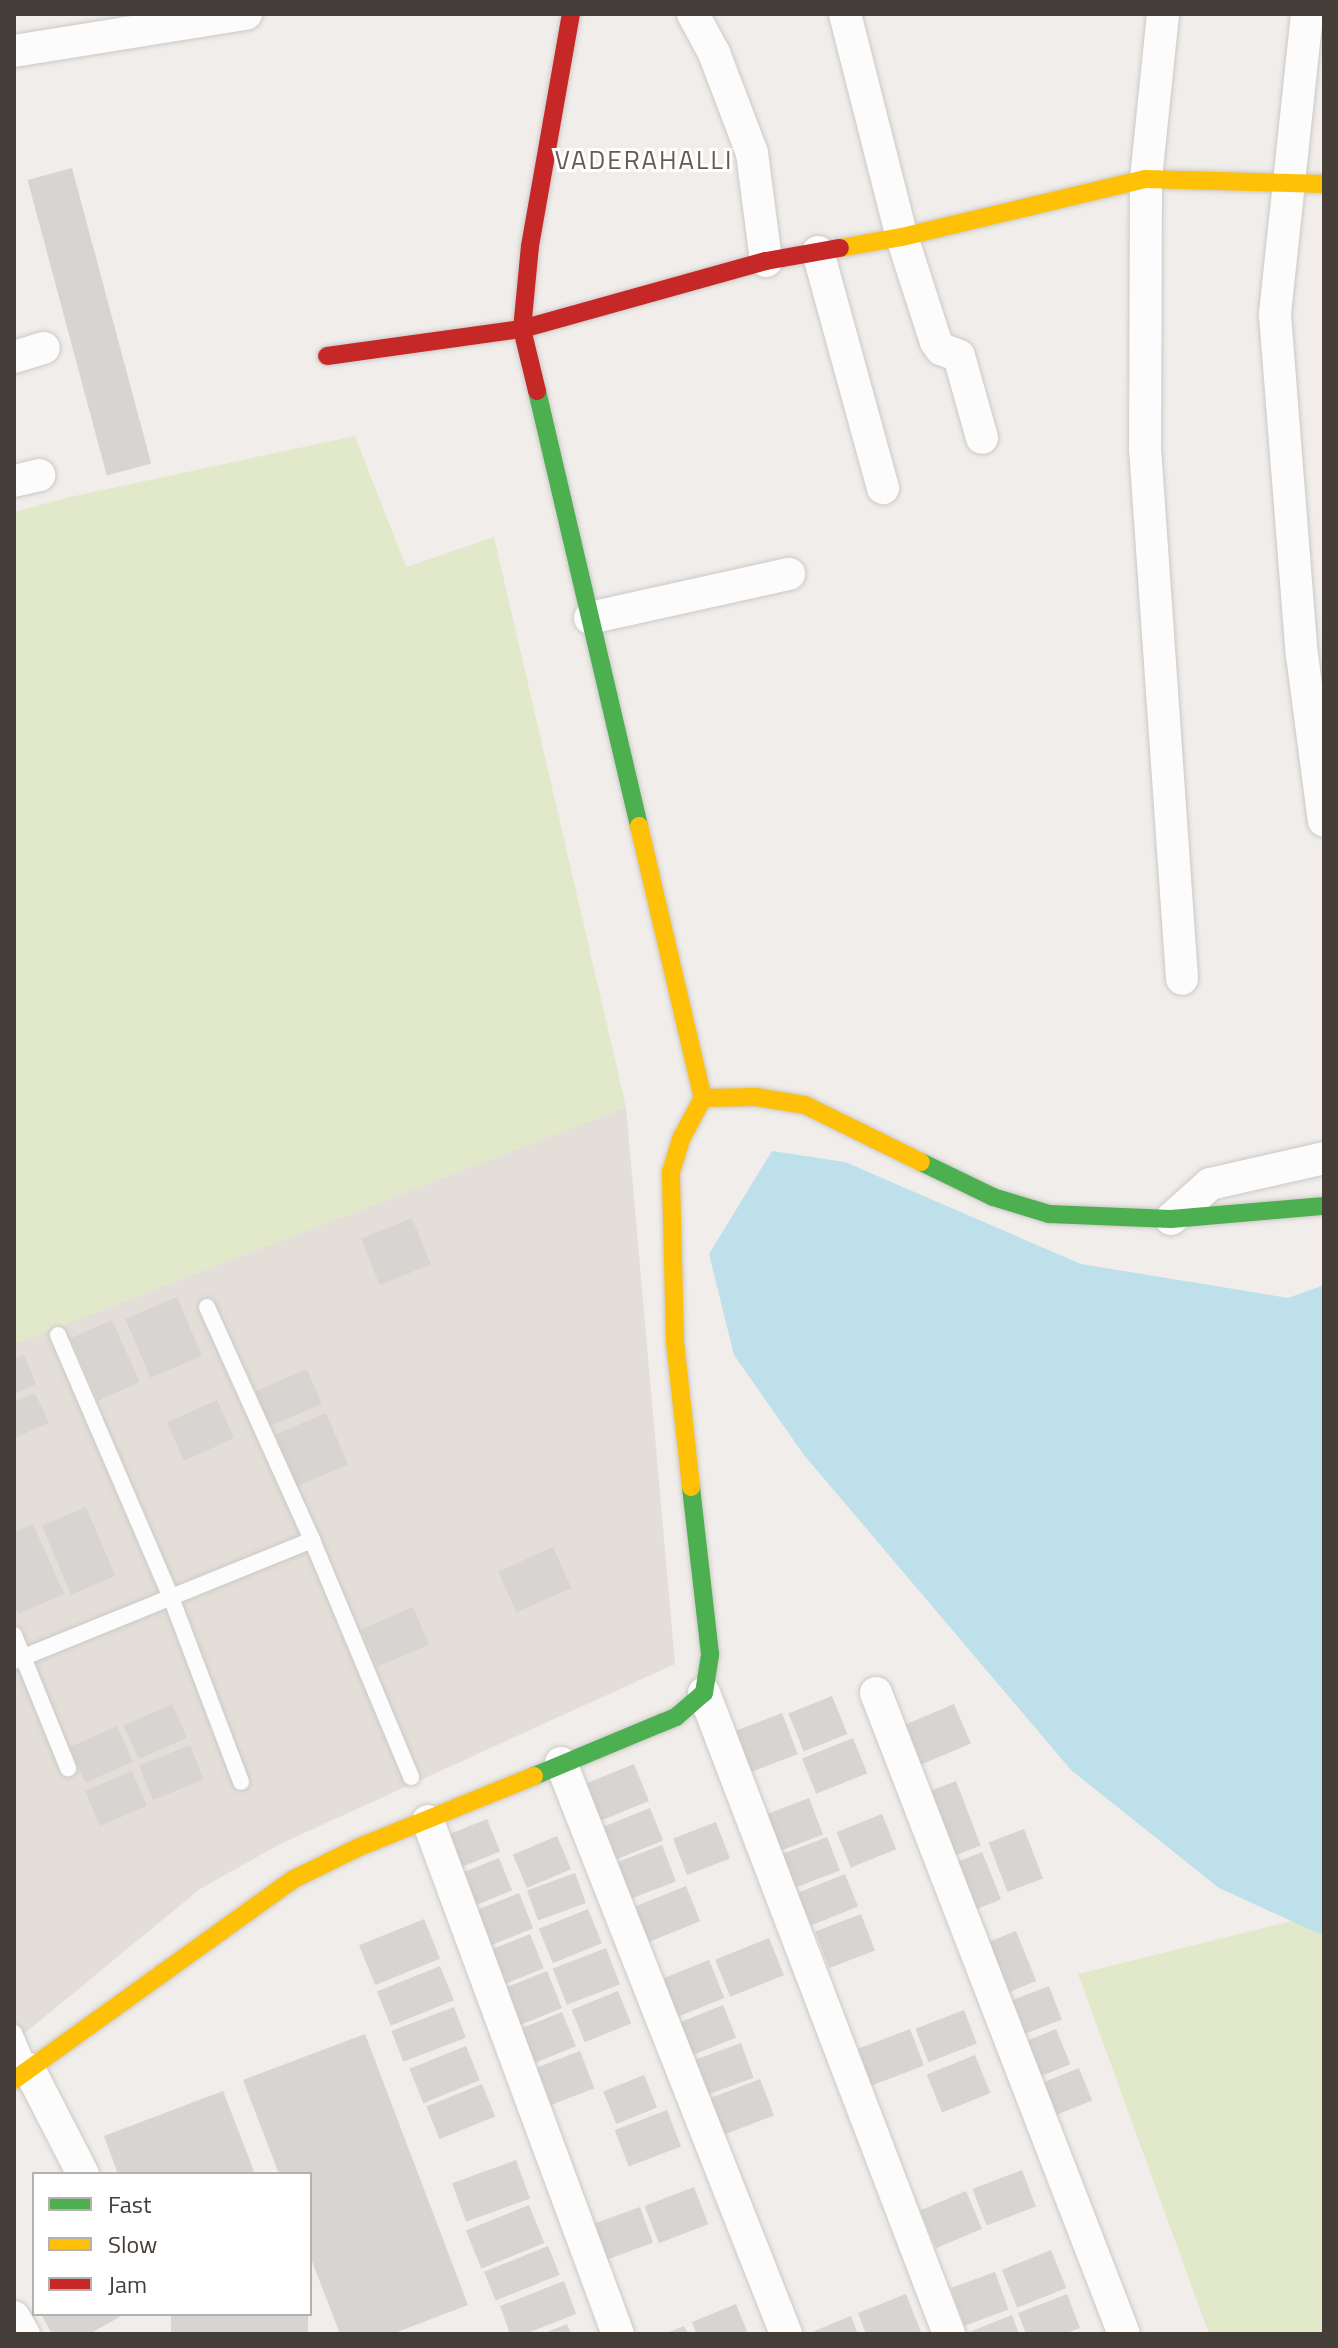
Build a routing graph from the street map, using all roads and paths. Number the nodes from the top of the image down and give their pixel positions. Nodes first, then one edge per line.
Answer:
1 (246, 14) edge
2 (571, 14) edge
3 (693, 14) edge
4 (845, 14) edge
5 (1163, 14) edge
6 (1307, 14) edge
7 (14, 51) edge
8 (1146, 179) junction
9 (1288, 184) junction
10 (1324, 184) edge
11 (902, 237) junction
12 (818, 252) junction
13 (766, 261) junction
14 (522, 329) junction
15 (327, 356) dead end
16 (982, 438) dead end
17 (883, 488) dead end
18 (789, 574) dead end
19 (590, 618) junction
20 (1313, 655) edge
21 (1324, 821) edge
22 (1182, 979) dead end
23 (703, 1098) junction
24 (1324, 1158) edge
25 (1324, 1206) edge
26 (1171, 1219) junction
27 (207, 1307) dead end
28 (58, 1335) dead end
29 (312, 1540) junction
30 (170, 1595) junction
31 (14, 1635) edge
32 (18, 1659) edge
33 (704, 1693) junction
34 (876, 1693) dead end
35 (561, 1763) junction
36 (68, 1768) dead end
37 (411, 1777) dead end
38 (241, 1782) dead end
39 (428, 1821) junction
40 (14, 2033) edge
41 (22, 2075) edge
42 (82, 2172) edge
43 (14, 2317) edge
44 (24, 2334) edge
45 (618, 2334) edge
46 (786, 2334) edge
47 (949, 2334) edge
48 (1124, 2334) edge

1 - 7 street
2 - 14 street
3 - 13 street
4 - 11 street
5 - 8 street
6 - 9 street
8 - 9 street
8 - 11 street
8 - 22 street
9 - 10 street
9 - 20 street
11 - 12 street
11 - 16 street
12 - 13 street
12 - 17 street
13 - 14 street
14 - 15 street
14 - 19 street
18 - 19 street
19 - 23 street
20 - 21 street
23 - 26 street
23 - 33 street
24 - 26 street
25 - 26 street
27 - 29 lane
28 - 30 lane
29 - 30 lane
29 - 37 lane
30 - 32 lane
30 - 38 lane
31 - 32 lane
32 - 36 lane
33 - 35 street
33 - 47 street
34 - 48 street
35 - 39 street
35 - 46 street
39 - 41 street
39 - 45 street
40 - 41 lane
41 - 42 street
43 - 44 street

